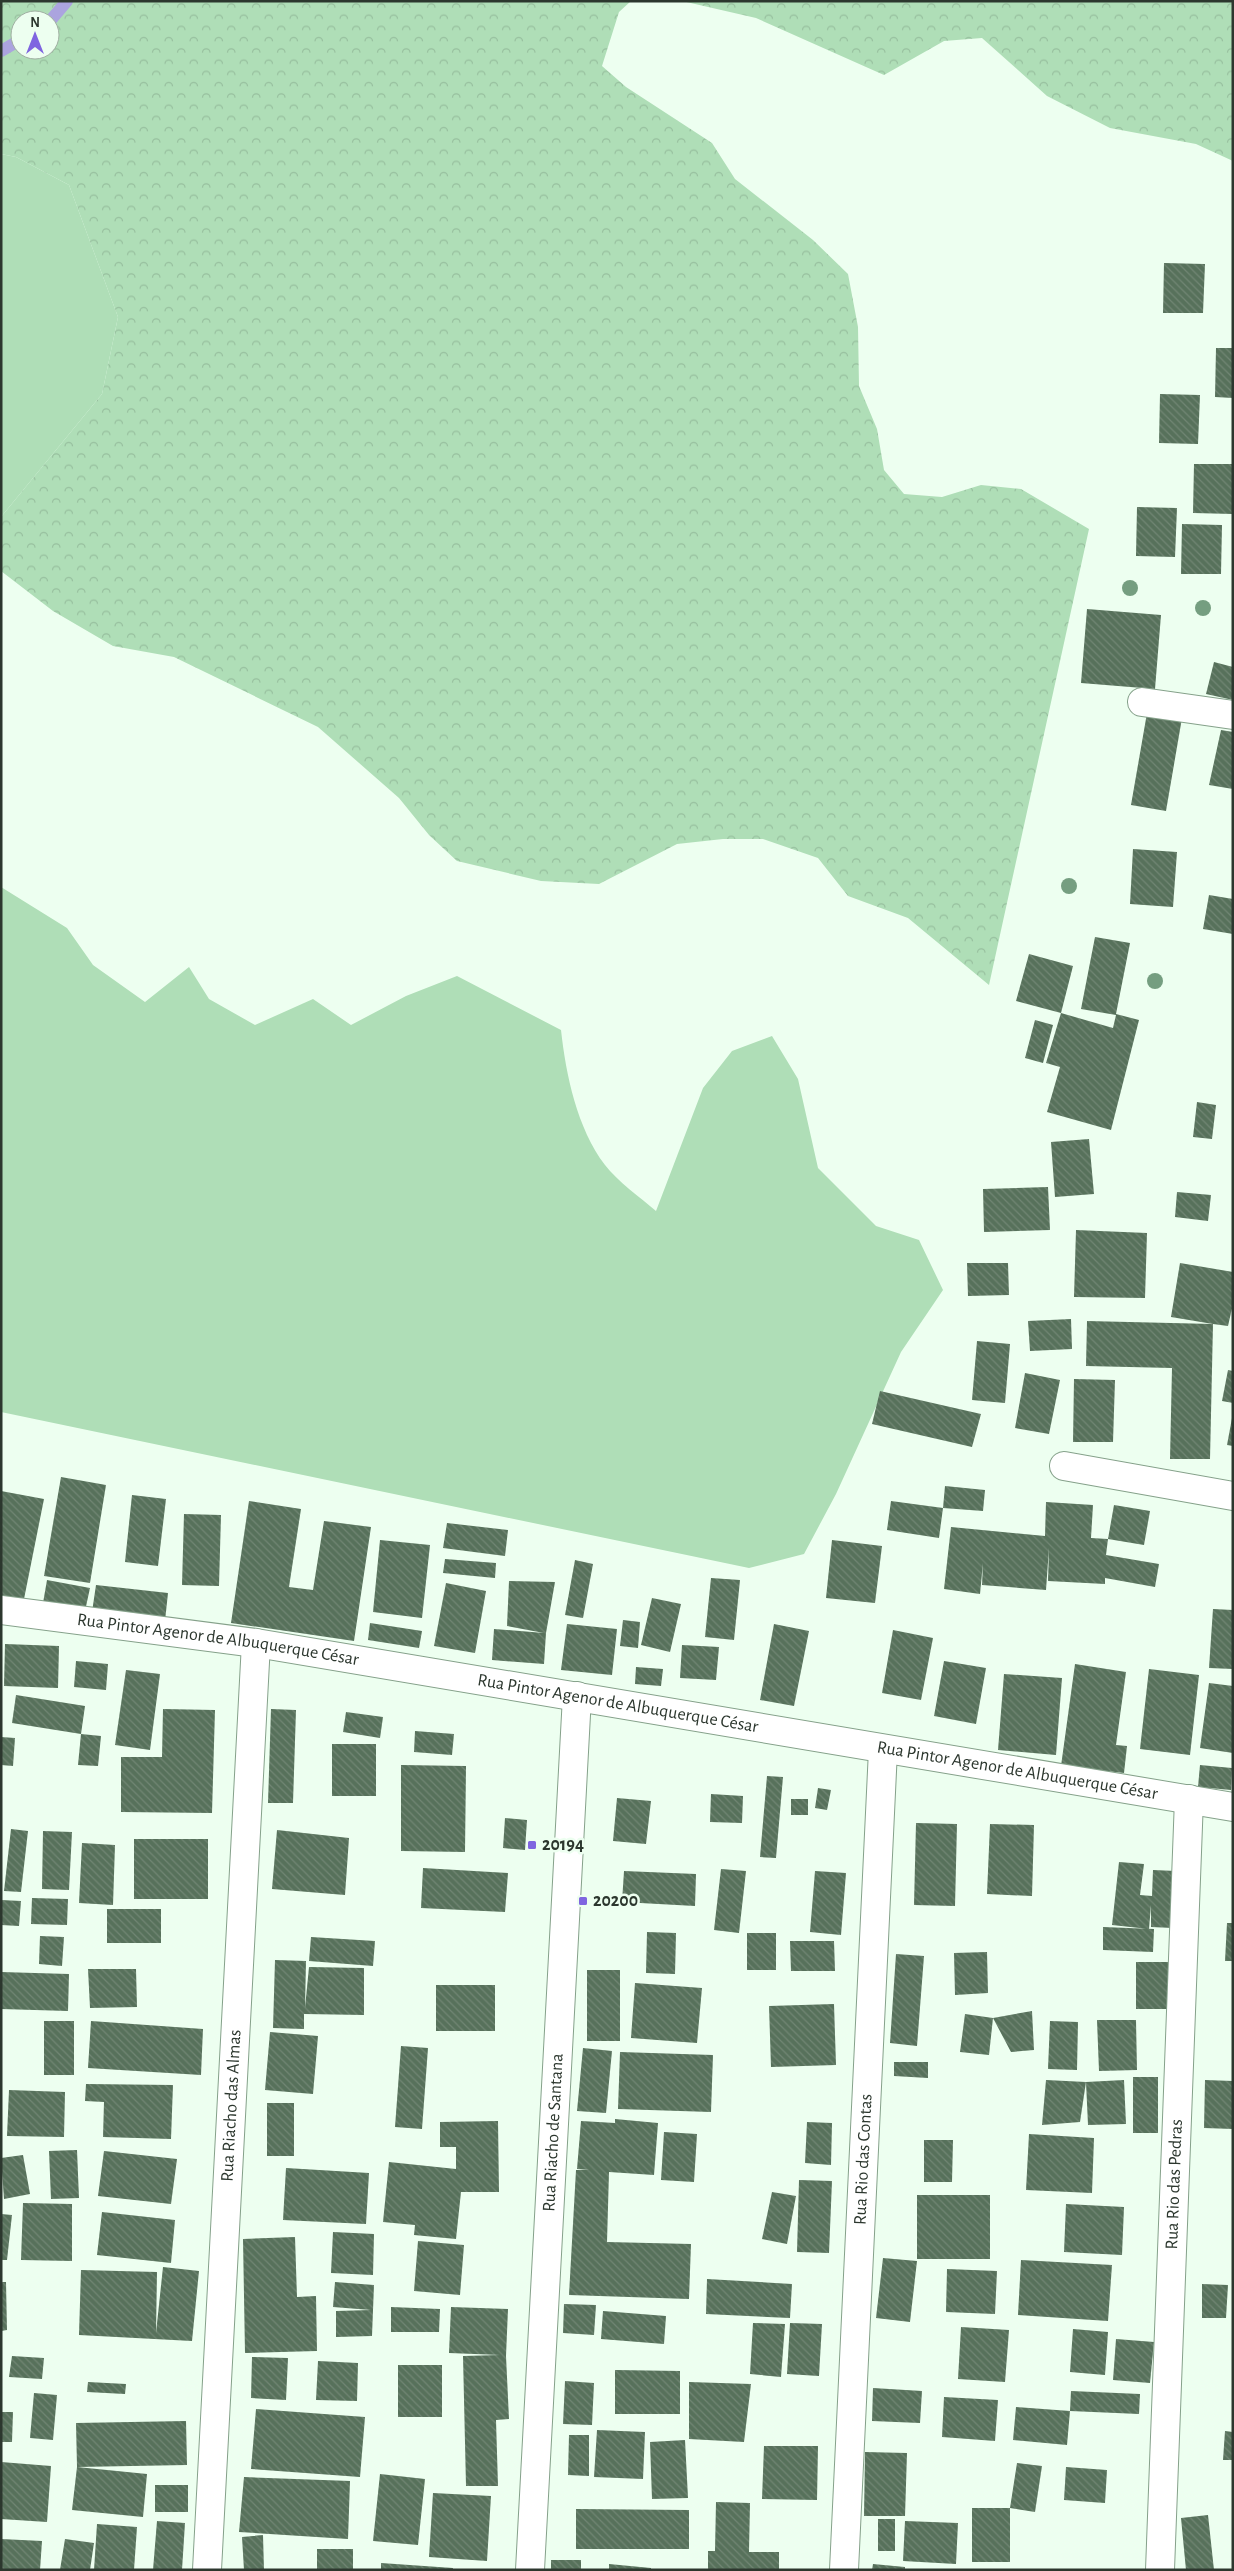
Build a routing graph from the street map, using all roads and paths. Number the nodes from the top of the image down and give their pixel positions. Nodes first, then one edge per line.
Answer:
1 (1142, 702) dead end
2 (1233, 715) edge
3 (1064, 1466) dead end
4 (1233, 1496) edge
5 (1, 1610) edge
6 (256, 1643) junction
7 (577, 1696) junction
8 (883, 1750) junction
9 (1188, 1799) junction
10 (1233, 1807) edge
11 (207, 2570) edge
12 (530, 2570) edge
13 (844, 2570) edge
14 (1160, 2570) edge

1 - 2 street
3 - 4 street
5 - 6 street, Rua Pintor Agenor de Albuquerque César
6 - 7 street, Rua Pintor Agenor de Albuquerque César
6 - 11 street, Rua Riacho das Almas
7 - 8 street, Rua Pintor Agenor de Albuquerque César
7 - 12 street, Rua Riacho de Santana
8 - 9 street, Rua Pintor Agenor de Albuquerque César
8 - 13 street, Rua Rio das Contas
9 - 10 street, Rua Pintor Agenor de Albuquerque César
9 - 14 street, Rua Rio das Pedras

